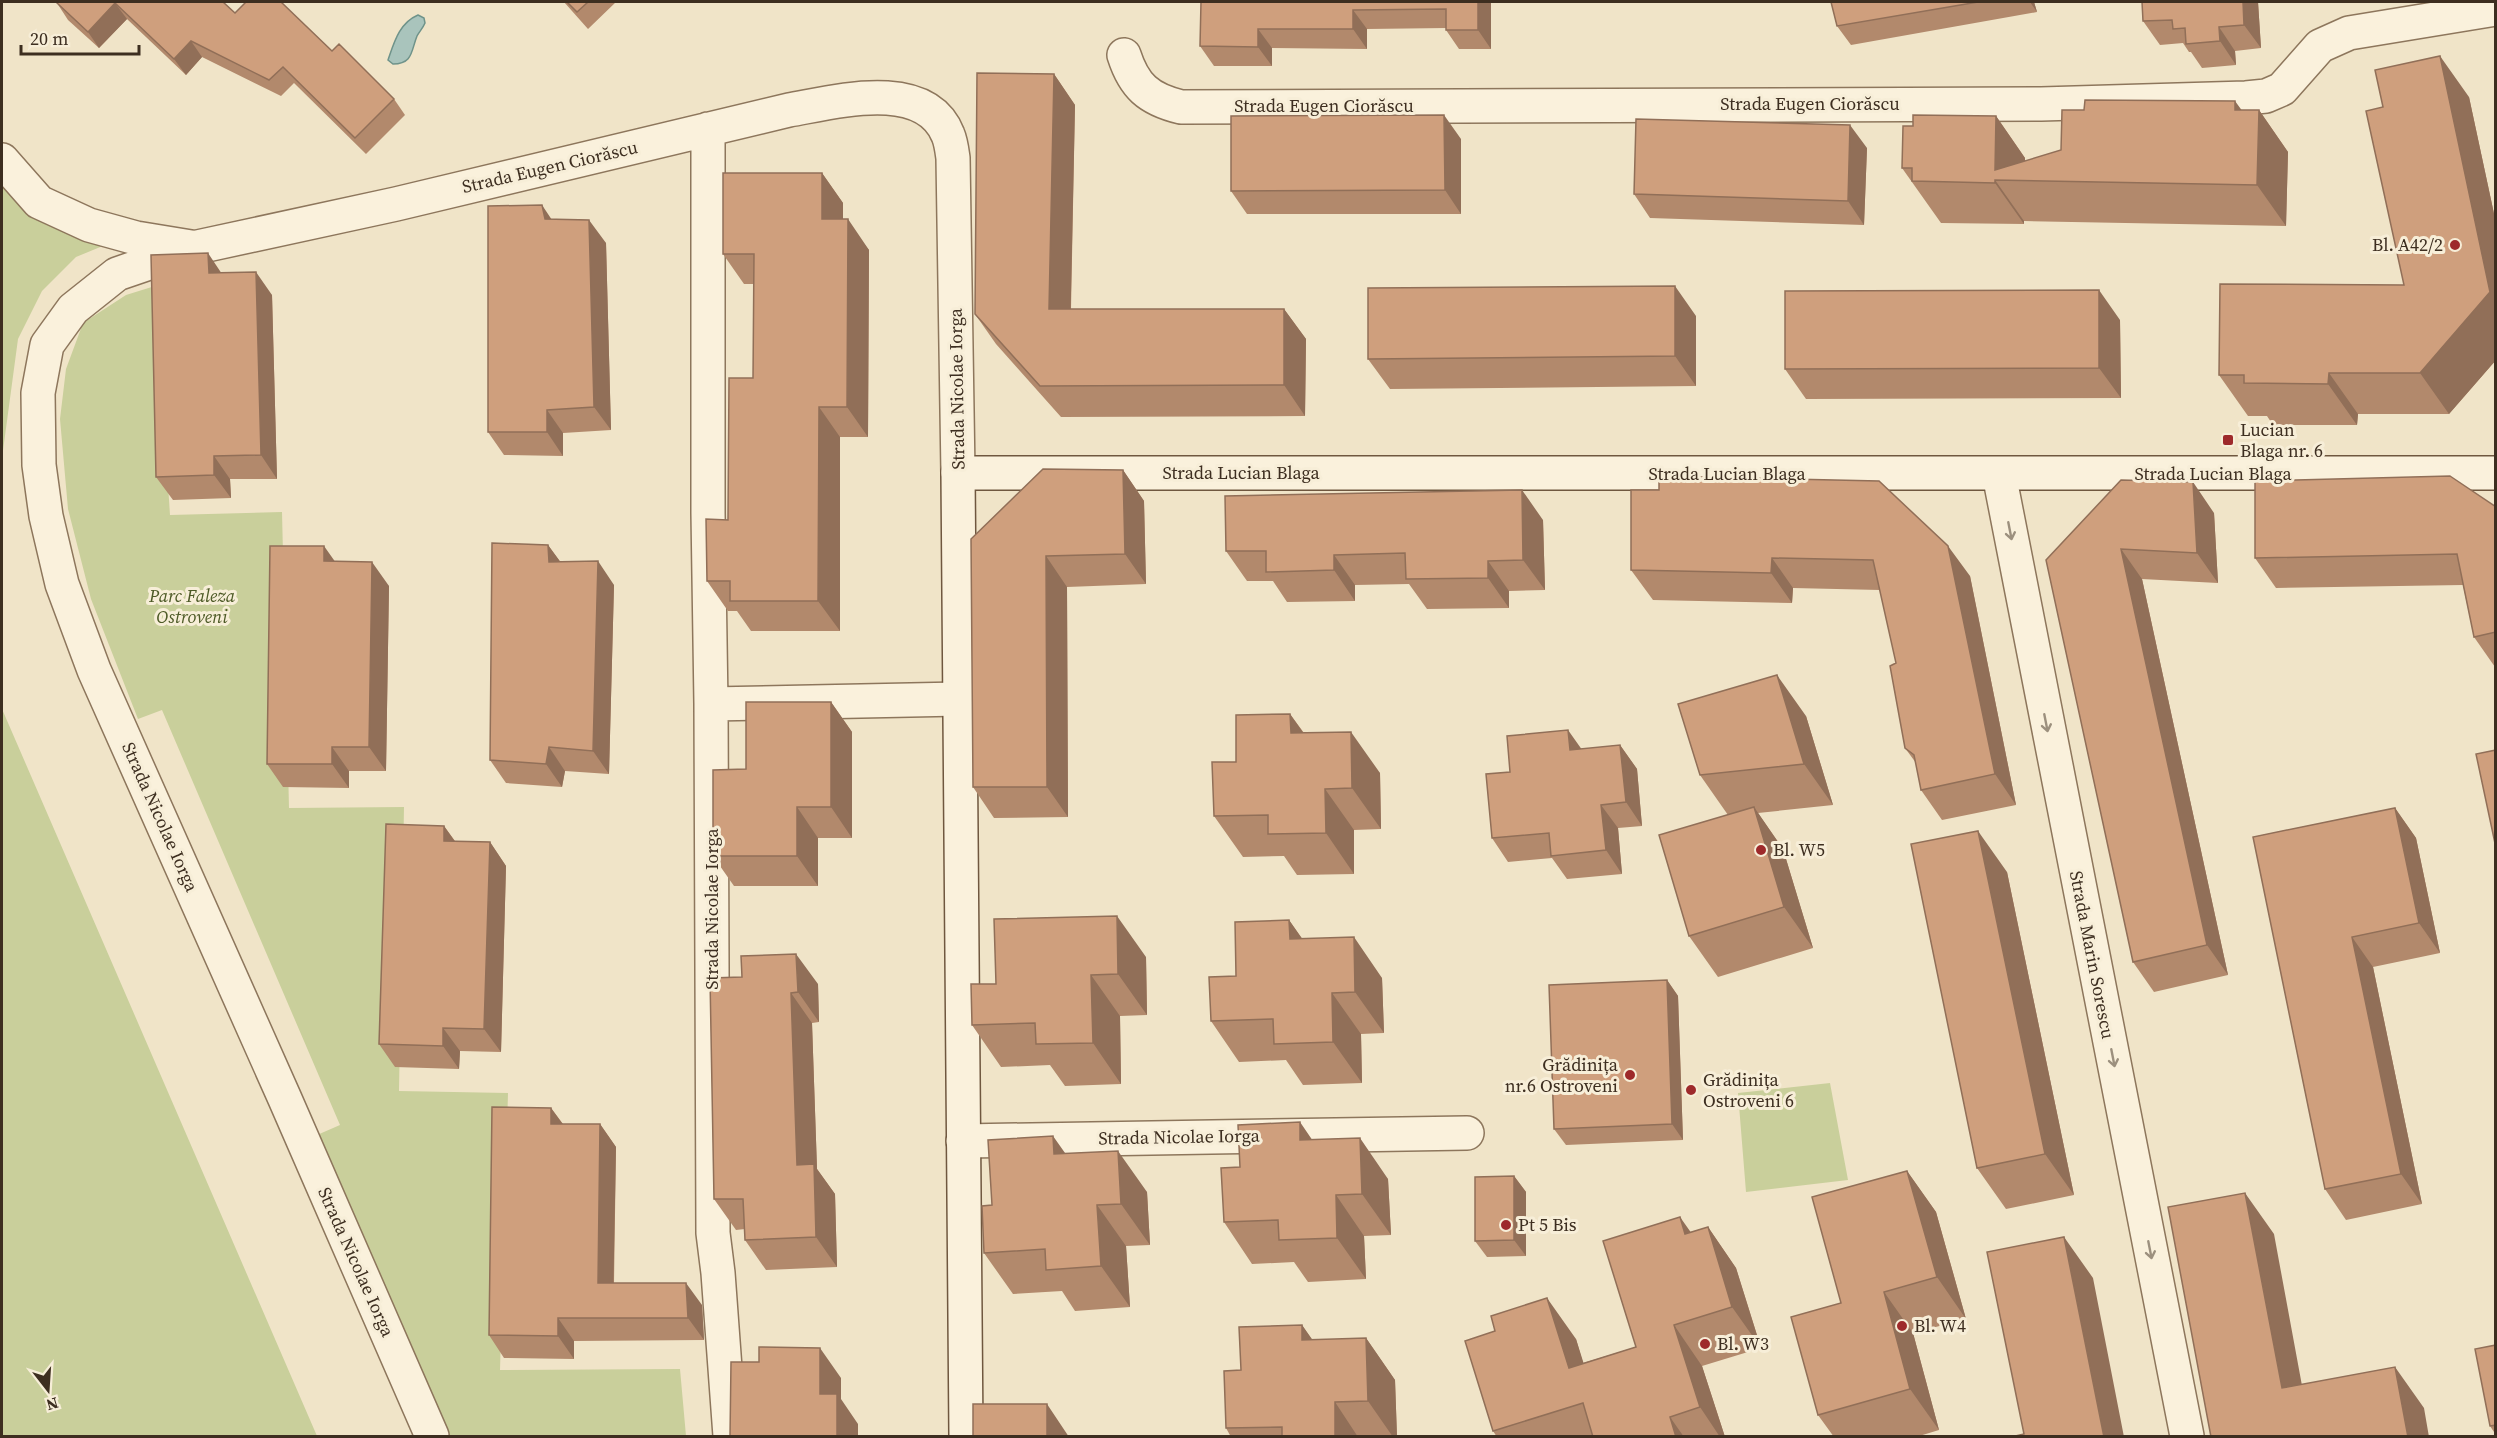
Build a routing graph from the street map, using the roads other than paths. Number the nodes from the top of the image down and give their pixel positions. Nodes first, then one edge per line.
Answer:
1 (2496, 9) edge
2 (1124, 55) dead end
3 (908, 99) joint
4 (708, 129) junction
5 (2, 160) edge
6 (193, 248) junction
7 (958, 473) junction
8 (2496, 473) edge
9 (1999, 474) junction
10 (960, 699) junction
11 (711, 704) junction
12 (1467, 1132) dead end
13 (963, 1141) junction
14 (432, 1437) edge
15 (730, 1437) edge
16 (966, 1437) edge
17 (2187, 1437) edge

1 - 2 street, Strada Eugen Ciorăscu
3 - 4 street, Strada Eugen Ciorăscu
3 - 7 street, Strada Nicolae Iorga
4 - 6 street, Strada Eugen Ciorăscu
4 - 11 street, Strada Nicolae Iorga
5 - 6 street
6 - 14 street, Strada Nicolae Iorga
7 - 9 street, Strada Lucian Blaga
7 - 10 street, Strada Nicolae Iorga
8 - 9 street, Strada Lucian Blaga
9 -> 17 street, Strada Marin Sorescu
10 - 11 street
10 - 13 street, Strada Nicolae Iorga
11 - 15 street, Strada Nicolae Iorga
12 - 13 street, Strada Nicolae Iorga
13 - 16 street, Strada Nicolae Iorga

